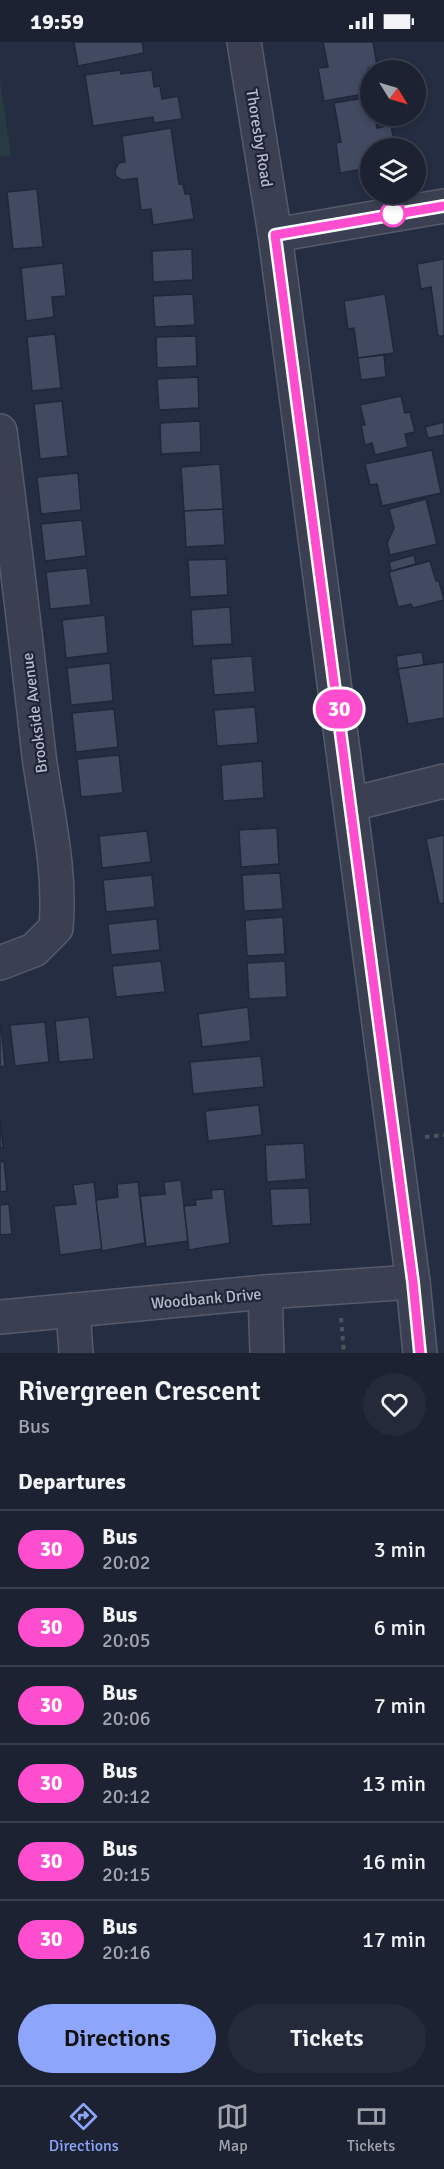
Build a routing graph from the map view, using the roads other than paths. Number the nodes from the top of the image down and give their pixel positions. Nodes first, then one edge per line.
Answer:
1 (244, 42) edge
2 (444, 206) edge
3 (275, 235) junction
4 (0, 431) edge
5 (444, 781) edge
6 (352, 804) junction
7 (0, 963) edge
8 (413, 1282) junction
9 (265, 1293) junction
10 (73, 1310) junction
11 (0, 1317) edge
12 (76, 1353) edge
13 (267, 1353) edge
14 (420, 1353) edge

1 - 3 street, Thoresby Road
2 - 3 street
3 - 6 street, Thoresby Road
4 - 7 street, Brookside Avenue
5 - 6 street
6 - 8 street, Thoresby Road
8 - 9 street, Woodbank Drive
8 - 14 street, Thoresby Road
9 - 10 street, Woodbank Drive
9 - 13 street
10 - 11 street, Woodbank Drive
10 - 12 street

